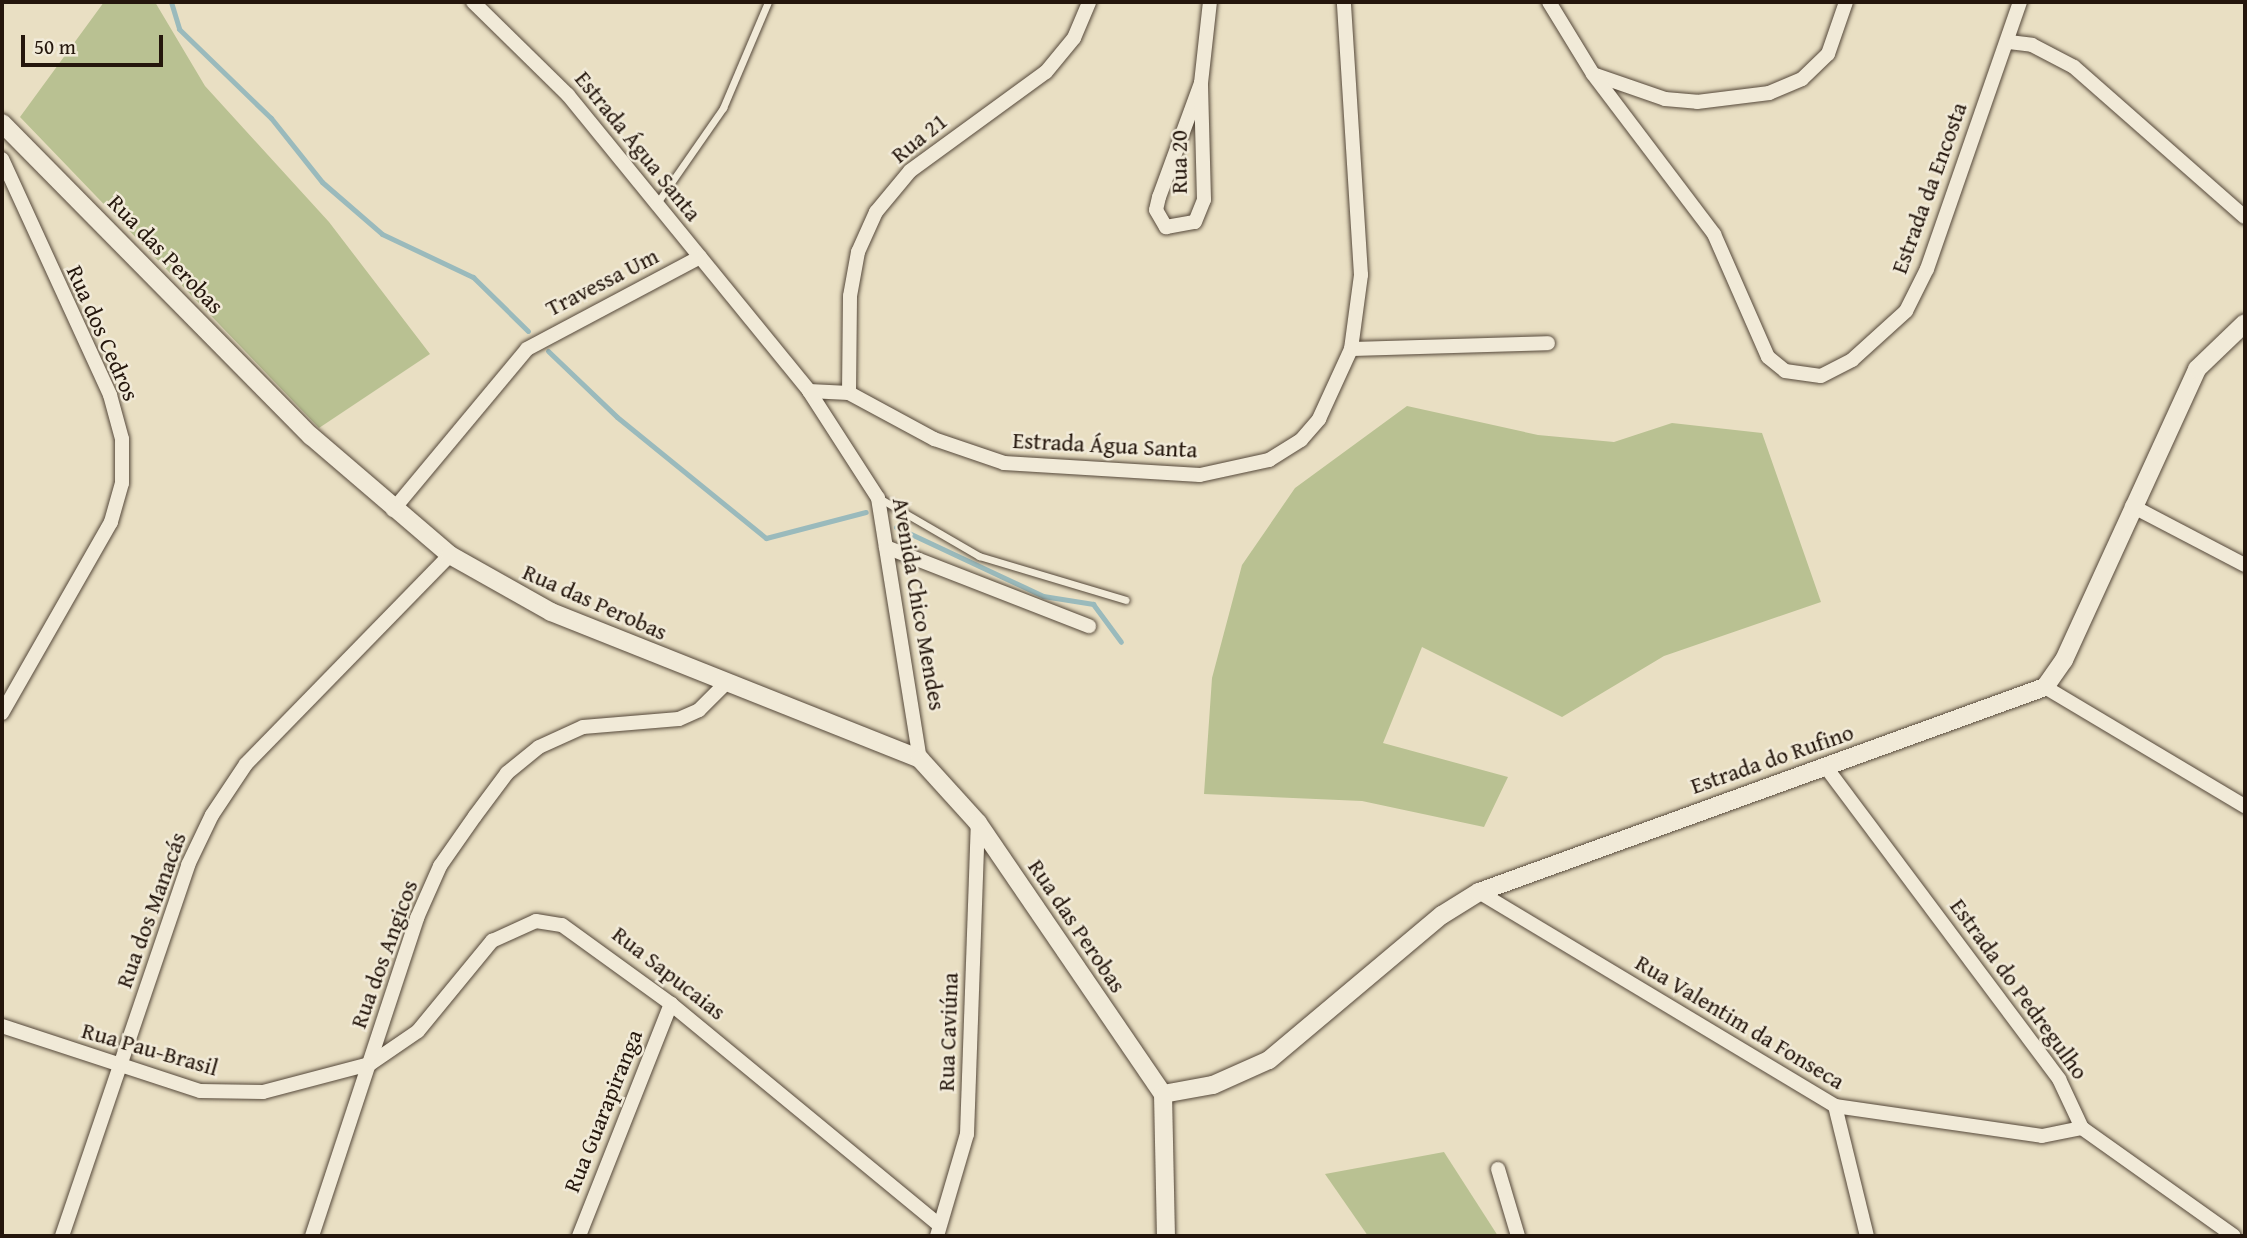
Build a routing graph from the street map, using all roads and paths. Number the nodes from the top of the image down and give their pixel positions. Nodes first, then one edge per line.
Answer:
1 (473, 2) edge
2 (768, 2) edge
3 (1090, 2) edge
4 (1210, 2) edge
5 (1344, 2) edge
6 (1549, 2) edge
7 (1846, 2) edge
8 (2020, 2) edge
9 (2009, 42) junction
10 (1592, 74) junction
11 (1200, 83) junction
12 (2, 123) edge
13 (2, 159) edge
14 (657, 204) junction
15 (2245, 217) edge
16 (699, 257) junction
17 (2245, 323) edge
18 (1548, 344) dead end
19 (1351, 349) junction
20 (809, 391) junction
21 (849, 393) junction
22 (878, 498) junction
23 (2132, 506) junction
24 (393, 510) junction
25 (886, 547) junction
26 (450, 555) junction
27 (2245, 565) edge
28 (1126, 600) dead end
29 (1089, 626) dead end
30 (723, 686) junction
31 (2045, 687) junction
32 (2, 713) edge
33 (920, 760) junction
34 (1825, 766) junction
35 (2245, 806) edge
36 (978, 823) junction
37 (1479, 892) junction
38 (671, 1004) junction
39 (2, 1026) edge
40 (370, 1064) junction
41 (120, 1068) junction
42 (1163, 1094) junction
43 (1836, 1106) junction
44 (2082, 1128) junction
45 (1498, 1169) dead end
46 (937, 1230) edge
47 (62, 1236) edge
48 (312, 1236) edge
49 (579, 1236) edge
50 (1166, 1236) edge
51 (1518, 1236) edge
52 (1867, 1236) edge
53 (2234, 1236) edge

1 - 14 street, Estrada Água Santa
2 - 14 lane
3 - 21 street, Rua 21
4 - 11 street, Rua 20
5 - 19 street, Estrada Água Santa
6 - 10 street
7 - 10 street
8 - 9 street, Estrada da Encosta
9 - 10 street, Estrada da Encosta
9 - 15 street
11 - 11 street, Rua 20
12 - 24 street, Rua das Perobas
13 - 32 street, Rua dos Cedros
14 - 16 street, Estrada Água Santa
16 - 20 street, Estrada Água Santa
16 - 24 street, Travessa Um
17 - 23 street
18 - 19 street
19 - 21 street, Estrada Água Santa
20 - 21 street, Estrada Água Santa
20 - 22 street, Avenida Chico Mendes
22 - 25 street, Avenida Chico Mendes
22 - 28 lane
23 - 27 street
23 - 31 street
24 - 26 street, Rua das Perobas
25 - 29 street
25 - 33 street, Avenida Chico Mendes
26 - 30 street, Rua das Perobas
26 - 41 street, Rua dos Manacás
30 - 33 street, Rua das Perobas
30 - 40 street, Rua dos Angicos
31 - 34 street, Estrada do Rufino
31 - 35 street
33 - 36 street, Rua das Perobas
34 - 37 street, Estrada do Rufino
34 - 44 street, Estrada do Pedregulho
36 - 42 street, Rua das Perobas
36 - 46 street, Rua Caviúna
37 - 42 street, Estrada do Rufino
37 - 43 street, Rua Valentim da Fonseca
38 - 40 street, Rua Sapucaias
38 - 46 street, Rua Sapucaias
38 - 49 street, Rua Guarapiranga
39 - 41 street, Rua Pau-Brasil
40 - 41 street, Rua Pau-Brasil
40 - 48 street, Rua dos Angicos
41 - 47 street, Rua dos Manacás
42 - 50 street
43 - 44 street, Rua Valentim da Fonseca
43 - 52 street
44 - 53 street, Estrada do Pedregulho
45 - 51 street

